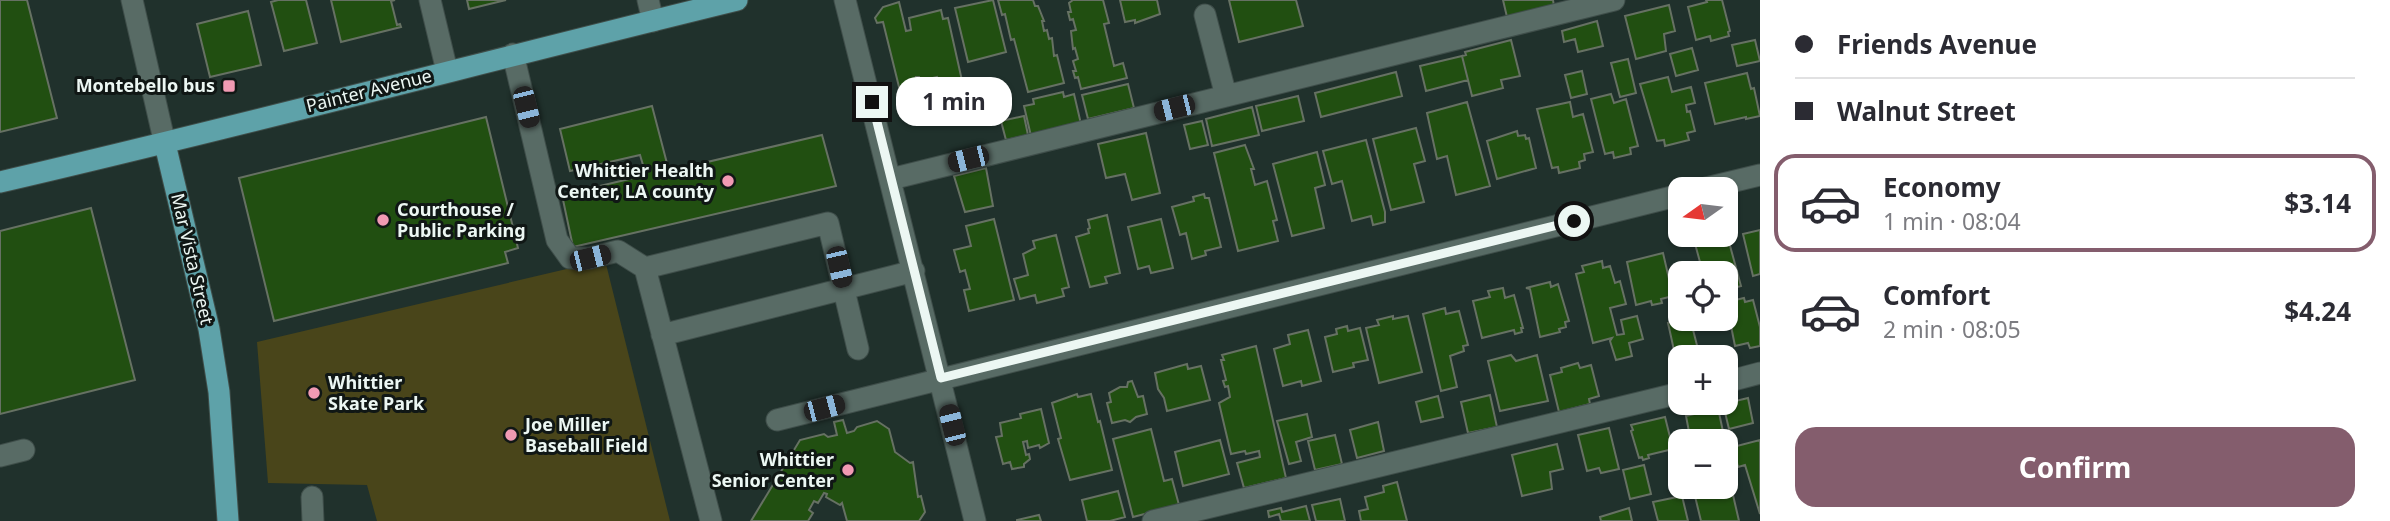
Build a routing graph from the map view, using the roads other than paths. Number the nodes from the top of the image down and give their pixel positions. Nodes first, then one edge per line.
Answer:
1 (132, 0) edge
2 (430, 0) edge
3 (737, 0) edge
4 (845, 0) edge
5 (1614, 0) edge
6 (651, 10) edge
7 (1205, 15) dead end
8 (513, 54) junction
9 (447, 71) junction
10 (1226, 96) junction
11 (165, 144) junction
12 (1760, 175) edge
13 (891, 178) junction
14 (1738, 180) edge
15 (0, 182) edge
16 (1668, 197) edge
17 (645, 268) junction
18 (914, 271) junction
19 (844, 289) junction
20 (662, 335) junction
21 (858, 349) dead end
22 (1760, 373) edge
23 (941, 378) junction
24 (1738, 379) edge
25 (1668, 396) edge
26 (777, 420) dead end
27 (24, 450) dead end
28 (0, 456) edge
29 (312, 497) dead end
30 (228, 521) edge
31 (313, 521) edge
32 (711, 521) edge
33 (975, 521) edge
34 (1153, 521) edge

1 - 11 street, Mar Vista Street
2 - 9 street
3 - 6 main road, Painter Avenue
4 - 13 street
5 - 10 street
6 - 8 main road, Painter Avenue
7 - 10 street
8 - 9 main road, Painter Avenue
8 - 17 street
9 - 11 main road, Painter Avenue
10 - 13 street
11 - 15 main road, Painter Avenue
11 - 30 main road, Mar Vista Street
12 - 14 street
13 - 18 street
16 - 23 street
17 - 19 street
17 - 20 street
18 - 19 street
18 - 23 street
19 - 20 street
19 - 21 street
20 - 32 street
22 - 24 street
23 - 26 street
23 - 33 street
25 - 34 street
27 - 28 street
29 - 31 street

